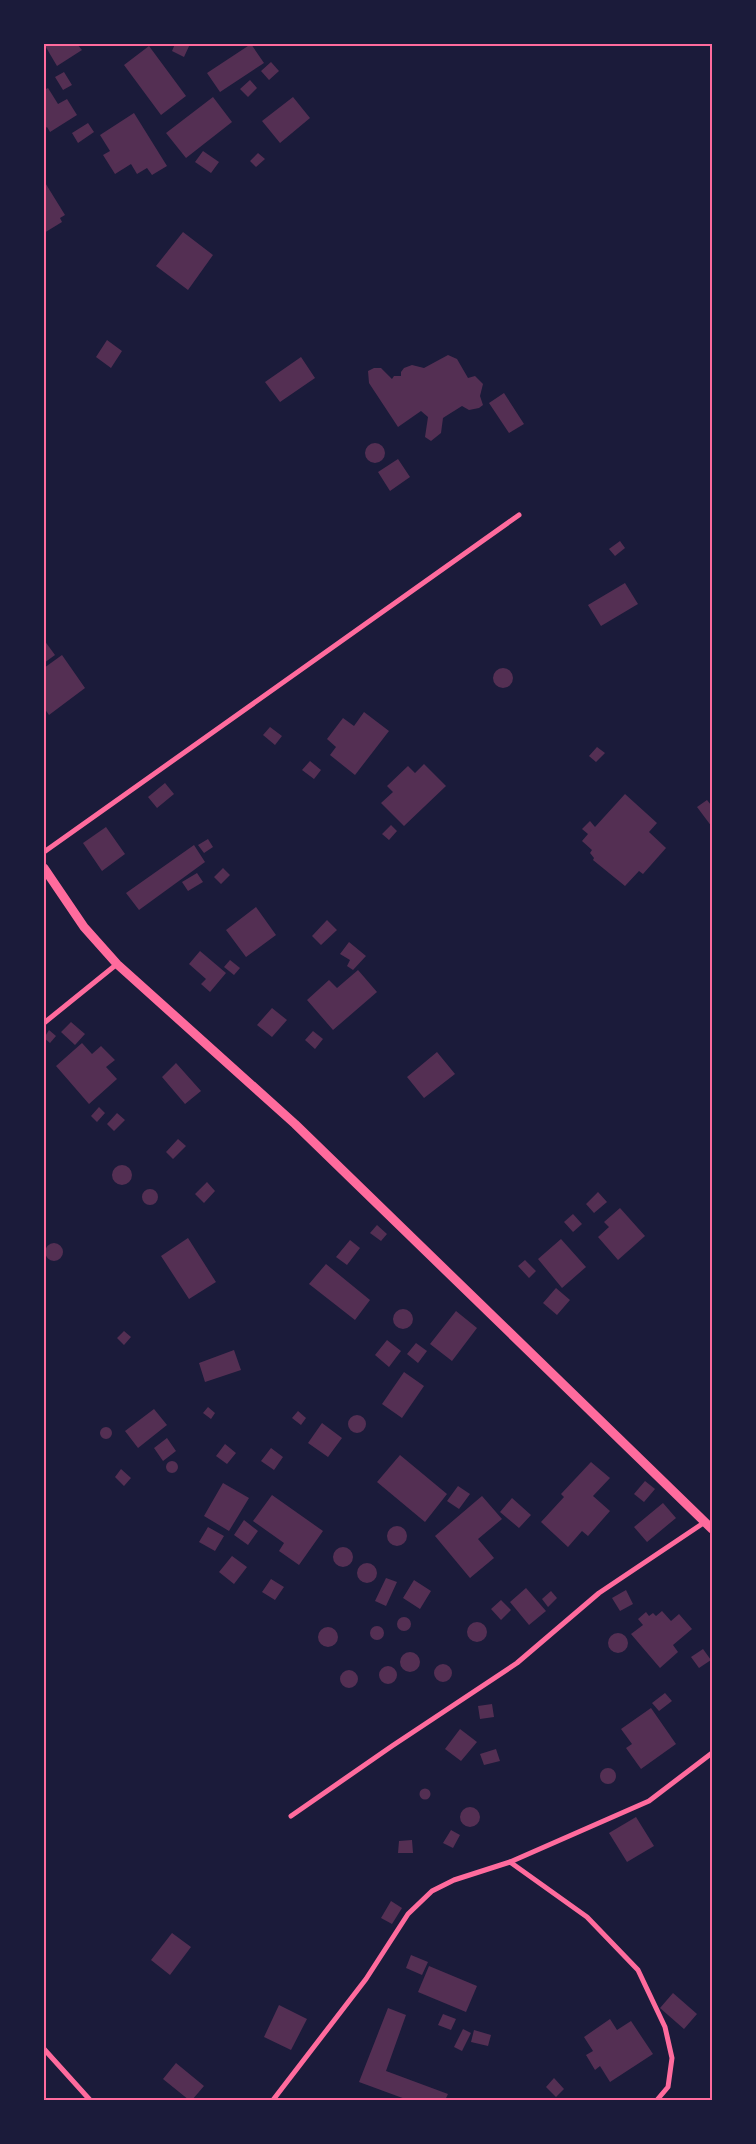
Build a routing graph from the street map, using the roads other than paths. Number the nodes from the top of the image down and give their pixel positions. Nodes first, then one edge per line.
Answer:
1 (519, 515) dead end
2 (44, 852) edge
3 (44, 868) edge
4 (117, 964) junction
5 (44, 1023) edge
6 (704, 1522) junction
7 (712, 1529) edge
8 (712, 1753) edge
9 (291, 1816) dead end
10 (510, 1862) junction
11 (44, 2049) edge
12 (90, 2100) edge
13 (272, 2100) edge
14 (657, 2100) edge

1 - 2 street
3 - 4 street
4 - 5 street
4 - 6 street
6 - 7 street
6 - 9 street
8 - 10 street
10 - 13 street
10 - 14 street
11 - 12 street

